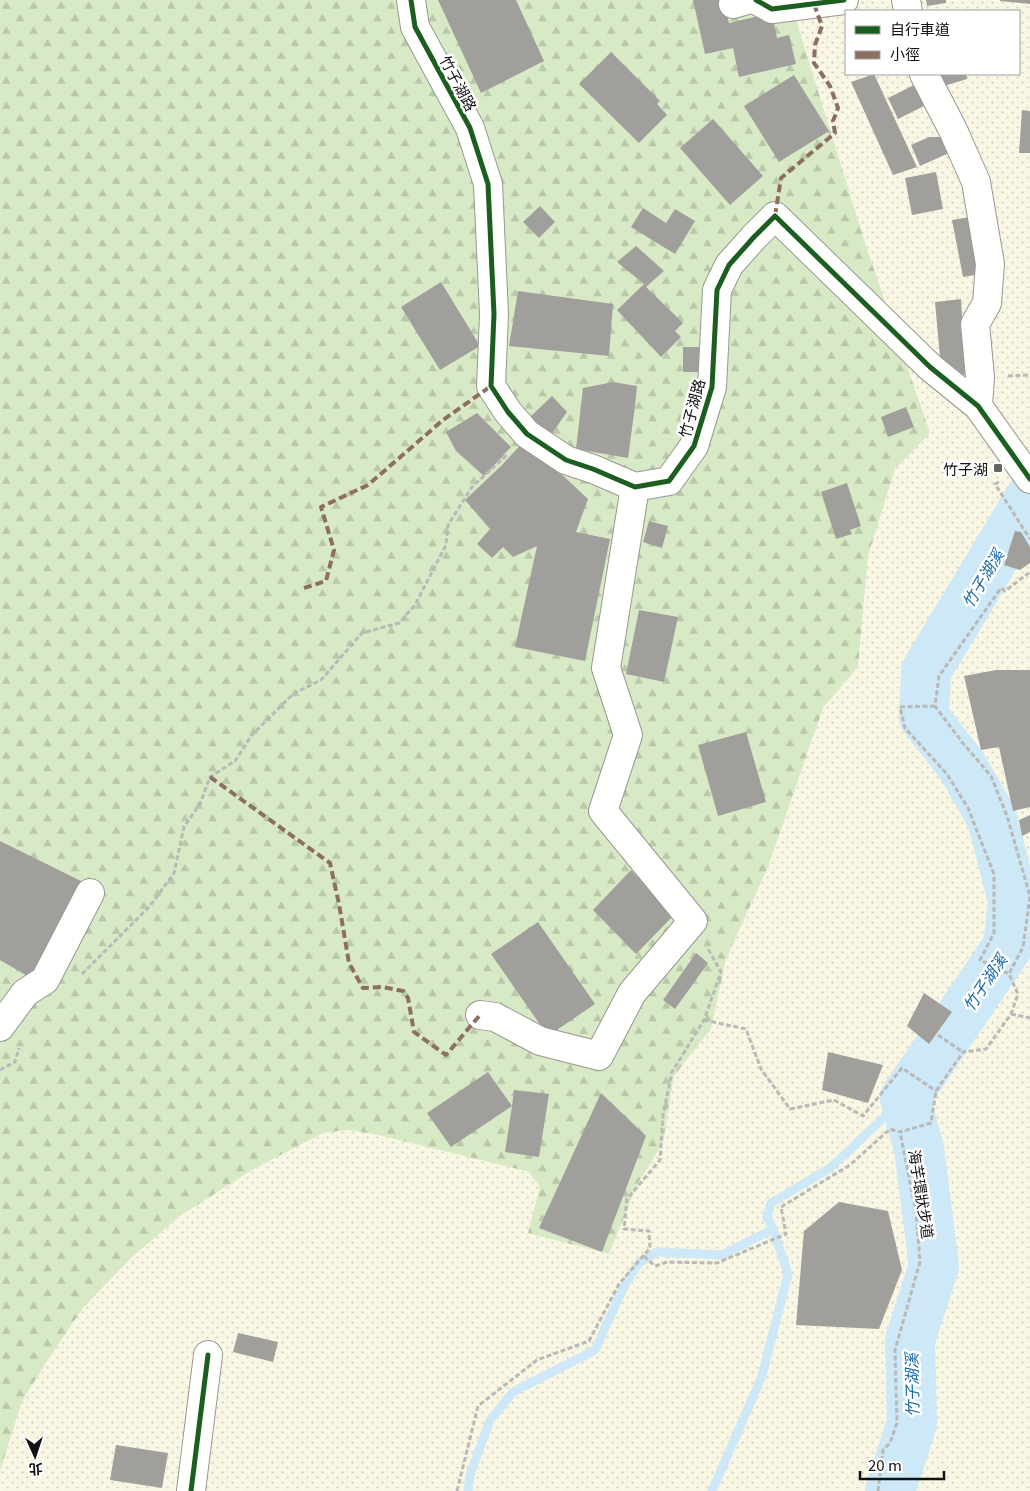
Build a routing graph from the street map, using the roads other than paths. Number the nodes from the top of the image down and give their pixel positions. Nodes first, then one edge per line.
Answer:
1 (411, 0) edge
2 (844, 0) edge
3 (745, 1) edge
4 (925, 75) edge
5 (978, 406) junction
6 (1028, 476) edge
7 (635, 487) junction
8 (90, 893) dead end
9 (480, 1015) dead end
10 (10, 1034) edge
11 (208, 1355) dead end
12 (192, 1491) edge

1 - 7 street, 竹子湖路
2 - 3 street
4 - 5 street
5 - 6 street, 竹子湖路
5 - 7 street, 竹子湖路
7 - 9 street
8 - 10 street
11 - 12 street

